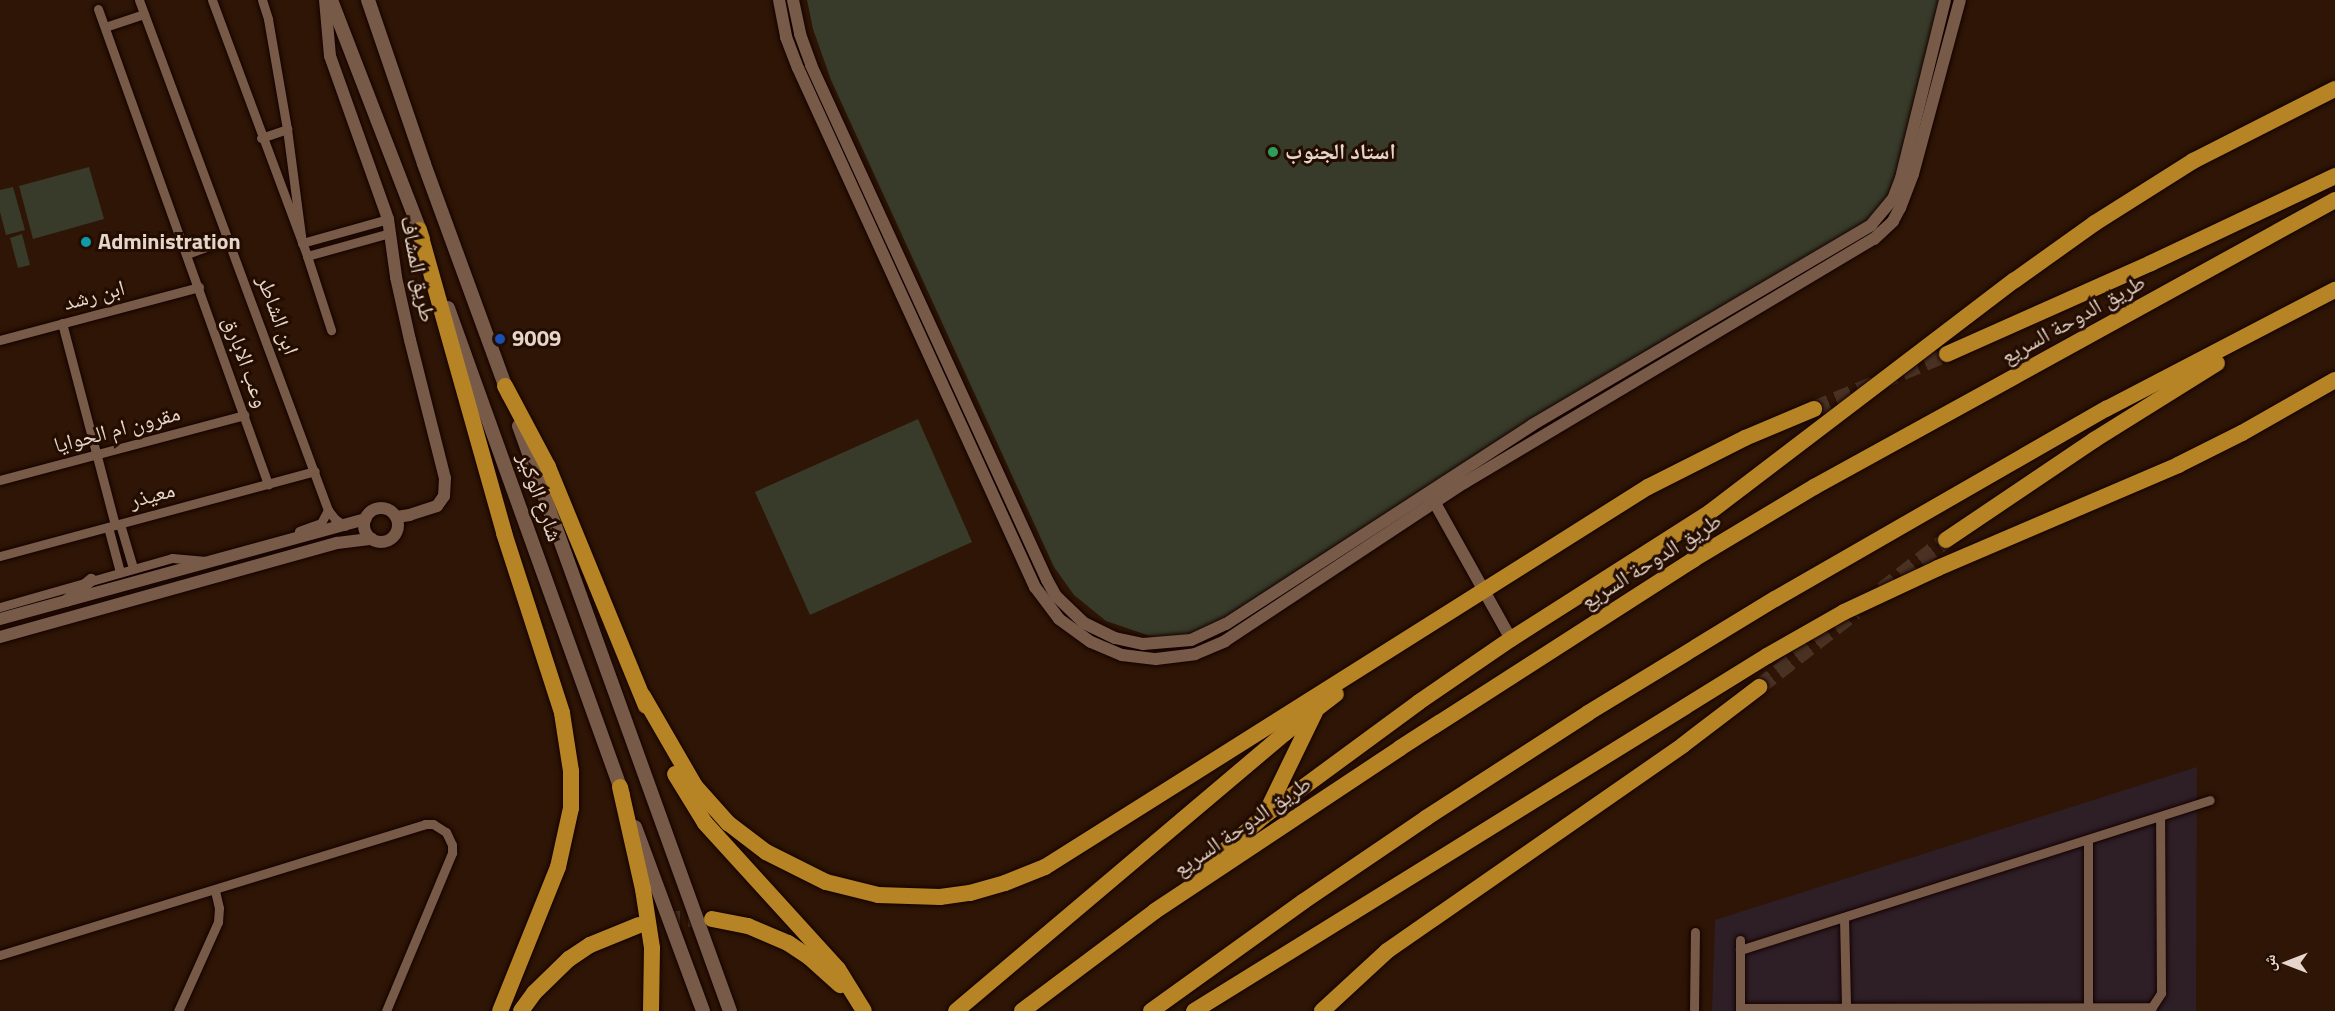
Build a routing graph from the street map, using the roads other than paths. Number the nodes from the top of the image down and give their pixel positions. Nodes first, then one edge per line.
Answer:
1 (139, 0) edge
2 (212, 0) edge
3 (262, 0) edge
4 (325, 0) edge
5 (331, 0) edge
6 (368, 0) edge
7 (779, 0) edge
8 (793, 0) edge
9 (1945, 0) edge
10 (1960, 0) edge
11 (98, 9) dead end
12 (144, 14) junction
13 (105, 27) junction
14 (2335, 89) edge
15 (287, 129) junction
16 (261, 138) junction
17 (2335, 176) edge
18 (2335, 200) edge
19 (388, 219) junction
20 (419, 230) junction
21 (390, 233) junction
22 (228, 239) junction
23 (302, 243) junction
24 (187, 254) junction
25 (307, 256) junction
26 (199, 286) junction
27 (2335, 290) edge
28 (2287, 317) junction
29 (62, 323) junction
30 (331, 330) dead end
31 (0, 340) edge
32 (1947, 354) tunnel mouth
33 (2335, 380) edge
34 (505, 386) junction
35 (1814, 410) tunnel mouth
36 (245, 415) junction
37 (97, 454) junction
38 (315, 471) junction
39 (0, 480) edge
40 (268, 484) junction
41 (1427, 491) junction
42 (1435, 502) junction
43 (328, 510) junction
44 (396, 516) junction
45 (366, 519) junction
46 (115, 525) junction
47 (345, 526) junction
48 (372, 539) junction
49 (1946, 540) tunnel mouth
50 (250, 552) junction
51 (0, 556) edge
52 (212, 563) junction
53 (133, 568) junction
54 (120, 572) junction
55 (90, 580) junction
56 (1484, 590) junction
57 (65, 603) junction
58 (0, 607) edge
59 (0, 619) edge
60 (1415, 633) junction
61 (0, 637) edge
62 (1511, 639) junction
63 (1759, 687) tunnel mouth
64 (643, 696) junction
65 (1316, 709) junction
66 (620, 787) junction
67 (2210, 800) dead end
68 (1264, 816) junction
69 (2160, 817) junction
70 (2088, 840) junction
71 (215, 890) junction
72 (1155, 911) junction
73 (1844, 917) junction
74 (712, 919) tunnel mouth
75 (639, 925) tunnel mouth
76 (1695, 932) dead end
77 (0, 955) edge
78 (1846, 1008) junction
79 (2088, 1008) junction
80 (863, 1009) edge
81 (1740, 1009) edge
82 (1946, 1009) edge
83 (178, 1011) edge
84 (386, 1011) edge
85 (500, 1011) edge
86 (521, 1011) edge
87 (651, 1011) edge
88 (703, 1011) edge
89 (730, 1011) edge
90 (956, 1011) edge
91 (1022, 1011) edge
92 (1151, 1011) edge
93 (1194, 1011) edge
94 (1322, 1011) edge
95 (1694, 1011) edge

1 - 12 street, ابن الشاطر
2 - 16 street
3 - 15 street
4 - 19 street, طريق المشاف
5 - 20 main road, شارع الوكير
6 - 34 main road, شارع الوكير
7 - 42 street
8 - 41 street
9 - 41 street
10 - 42 street
11 - 13 street, وعب الابارق
12 - 13 street
12 - 22 street, ابن الشاطر
13 - 24 street, وعب الابارق
14 - 62 highway
15 - 16 street
15 - 23 street
16 - 23 street
17 - 32 highway
18 - 72 highway, طريق الدوحة السريع
19 - 21 street, طريق المشاف
19 - 23 street
20 - 66 main road, شارع الوكير
20 - 85 highway
21 - 25 street
21 - 44 street, طريق المشاف
22 - 24 street
22 - 38 street, ابن الشاطر
23 - 25 street
24 - 26 street, وعب الابارق
25 - 30 street
26 - 29 street, ابن رشد
26 - 36 street, وعب الابارق
27 - 28 highway
28 - 49 highway
28 - 92 highway
29 - 31 street, ابن رشد
29 - 37 street
33 - 93 highway
34 - 64 highway
34 - 89 main road, شارع الوكير
35 - 56 highway
36 - 37 street, مقرون ام الحوايا
36 - 40 street, وعب الابارق
37 - 39 street, مقرون ام الحوايا
37 - 46 street
38 - 40 street, معيذر
38 - 43 street, ابن الشاطر
40 - 46 street, معيذر
41 - 42 street
42 - 56 street
43 - 47 street, ابن الشاطر
43 - 50 street
44 - 45 street
44 - 48 street
45 - 47 street
45 - 48 street
46 - 51 street, معيذر
46 - 53 street
46 - 54 street
47 - 50 street
48 - 61 street
50 - 52 street
52 - 53 street
52 - 57 street
53 - 54 street
54 - 55 street
55 - 57 street
55 - 58 street
56 - 60 highway
56 - 62 street
57 - 59 street
60 - 64 highway
60 - 65 highway
62 - 68 highway
63 - 94 highway
64 - 80 highway
65 - 68 highway
65 - 90 highway
66 - 87 highway
66 - 88 main road, شارع الوكير
67 - 69 street
68 - 72 highway
69 - 70 street
69 - 79 street
70 - 73 street
70 - 79 street
71 - 77 street
71 - 83 street
71 - 84 street
72 - 91 highway, طريق الدوحة السريع
73 - 78 street
73 - 81 street
74 - 80 highway
75 - 86 highway
76 - 95 street
78 - 81 street
78 - 82 street
79 - 82 street

